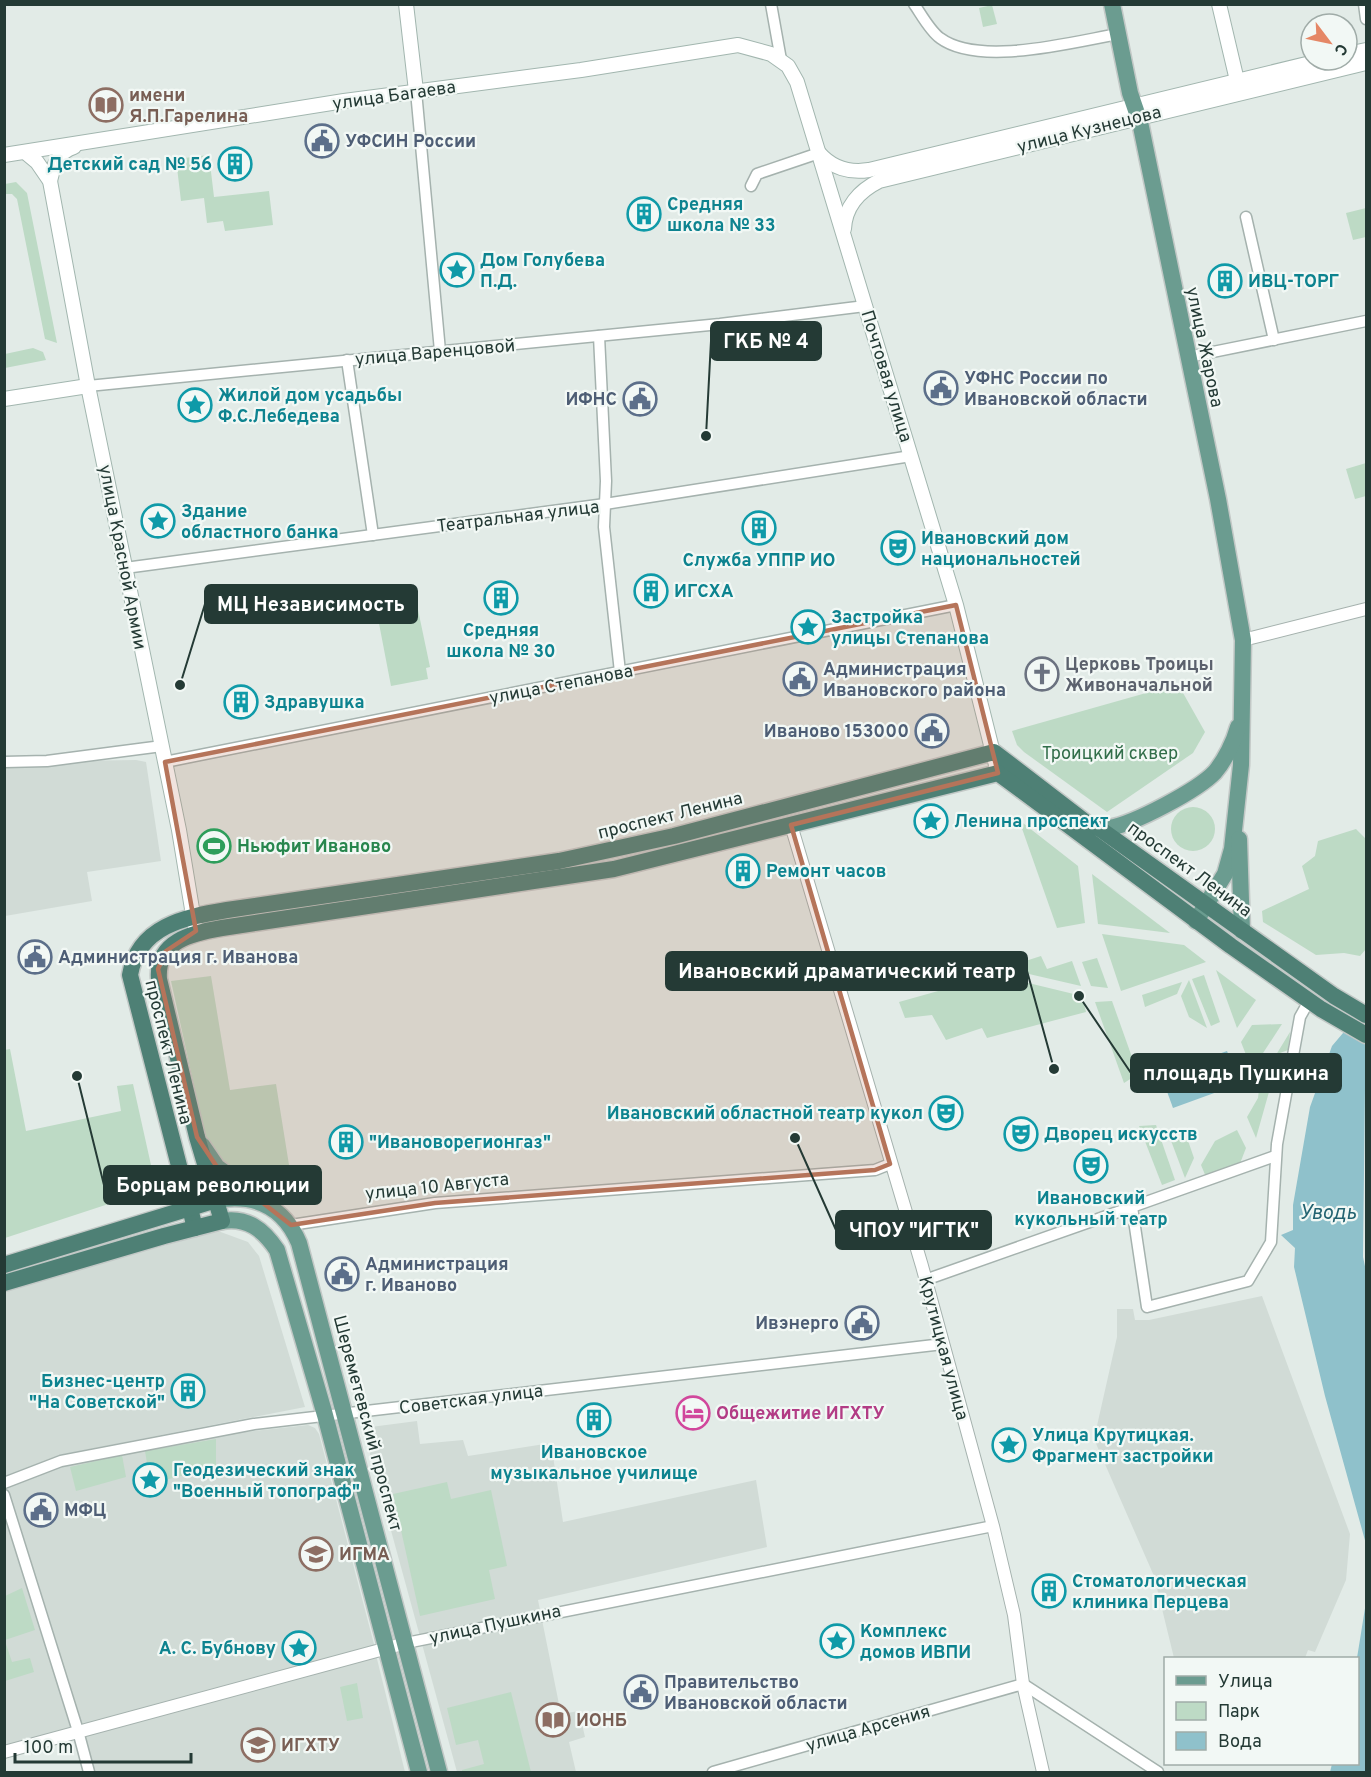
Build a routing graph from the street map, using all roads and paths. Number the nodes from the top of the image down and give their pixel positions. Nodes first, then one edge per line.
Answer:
1 (406, 4) edge
2 (771, 4) edge
3 (914, 4) edge
4 (1112, 4) edge
5 (1219, 4) edge
6 (1364, 4) edge
7 (1366, 19) edge
8 (1118, 34) junction
9 (781, 60) junction
10 (1366, 63) edge
11 (1299, 68) edge
12 (1239, 87) junction
13 (416, 91) junction
14 (1136, 111) junction
15 (90, 142) junction
16 (26, 152) junction
17 (819, 153) junction
18 (4, 155) edge
19 (50, 181) junction
20 (751, 186) dead end
21 (1246, 218) dead end
22 (844, 234) junction
23 (865, 306) junction
24 (1366, 321) edge
25 (599, 336) junction
26 (1274, 340) junction
27 (440, 351) junction
28 (1188, 357) junction
29 (347, 360) junction
30 (88, 386) junction
31 (4, 399) edge
32 (911, 456) junction
33 (605, 504) junction
34 (373, 534) junction
35 (125, 568) junction
36 (956, 605) junction
37 (1366, 609) edge
38 (1243, 640) junction
39 (620, 672) junction
40 (1243, 699) junction
41 (162, 746) junction
42 (994, 752) junction
43 (4, 762) edge
44 (165, 762) junction
45 (998, 773) junction
46 (1238, 807) junction
47 (1088, 824) junction
48 (791, 825) junction
49 (1207, 906) junction
50 (1196, 921) junction
51 (194, 924) junction
52 (1242, 931) junction
53 (1316, 1005) junction
54 (1366, 1015) edge
55 (1366, 1035) edge
56 (197, 1137) junction
57 (1275, 1156) junction
58 (890, 1164) junction
59 (179, 1174) junction
60 (216, 1200) junction
61 (189, 1207) junction
62 (1132, 1207) junction
63 (274, 1210) junction
64 (158, 1216) junction
65 (222, 1221) junction
66 (291, 1225) junction
67 (195, 1228) junction
68 (4, 1264) edge
69 (925, 1280) junction
70 (4, 1283) edge
71 (943, 1344) junction
72 (345, 1414) junction
73 (325, 1415) junction
74 (4, 1483) edge
75 (4, 1495) edge
76 (993, 1526) junction
77 (406, 1643) junction
78 (386, 1647) junction
79 (1023, 1684) junction
80 (78, 1731) junction
81 (4, 1752) edge
82 (88, 1773) edge
83 (419, 1773) edge
84 (439, 1773) edge
85 (713, 1773) edge
86 (1043, 1773) edge
87 (1158, 1773) edge

1 - 13 main road
2 - 9 street, Почтовая улица
3 - 8 street
4 - 8 main road, улица Жарова
5 - 12 main road
6 - 7 street
8 - 14 main road, улица Жарова
9 - 13 main road, улица Багаева
9 - 17 main road, Почтовая улица
10 - 12 main road, улица Кузнецова
11 - 12 main road, улица Кузнецова
12 - 14 main road, улица Кузнецова
13 - 15 main road, улица Багаева
13 - 27 street
14 - 17 main road, улица Кузнецова
14 - 22 main road, улица Кузнецова
14 - 28 main road, улица Жарова
15 - 16 main road, улица Багаева
15 - 19 main road
16 - 18 main road, улица Багаева
16 - 19 main road, улица Красной Армии
17 - 20 street
17 - 22 main road, Почтовая улица
19 - 30 main road, улица Красной Армии
21 - 26 street
22 - 23 main road, Почтовая улица
23 - 25 street, улица Варенцовой
23 - 32 main road, Почтовая улица
24 - 26 street
25 - 27 street, улица Варенцовой
25 - 33 street
26 - 28 street
27 - 29 street, улица Варенцовой
28 - 38 main road, улица Жарова
29 - 30 street, улица Варенцовой
29 - 34 street
30 - 31 main road, улица Варенцовой
30 - 35 main road, улица Красной Армии
32 - 33 street, Театральная улица
32 - 36 main road, Почтовая улица
33 - 34 street, Театральная улица
33 - 39 street
34 - 35 street, Театральная улица
35 - 41 main road, улица Красной Армии
36 - 39 street, улица Степанова
36 - 42 main road, Почтовая улица
37 - 38 street
38 - 40 main road, улица Жарова
39 - 44 street, улица Степанова
40 - 46 main road
40 - 47 main road
41 - 43 street
41 - 44 main road, улица Красной Армии
42 - 45 main road, Почтовая улица
42 - 47 highway, проспект Ленина
42 - 51 highway, проспект Ленина
44 - 51 main road, улица Красной Армии
45 - 48 highway, проспект Ленина
45 - 50 highway
46 - 49 main road
46 - 52 main road
47 - 49 highway, проспект Ленина
48 - 51 highway, проспект Ленина
48 - 58 street, Крутицкая улица
49 - 50 main road
49 - 52 highway, проспект Ленина
50 - 53 highway
51 - 56 highway, проспект Ленина
51 - 59 highway, проспект Ленина
52 - 54 highway, проспект Ленина
53 - 55 highway
53 - 57 street
56 - 60 highway, проспект Ленина
56 - 63 main road, проспект Ленина
57 - 62 street
57 - 62 street
58 - 66 street, улица 10 Августа
58 - 69 street, Крутицкая улица
59 - 61 highway, проспект Ленина
59 - 64 highway, проспект Ленина
60 - 61 highway
60 - 63 main road
60 - 65 highway, проспект Ленина
61 - 64 highway
61 - 67 highway, проспект Ленина
62 - 69 street
63 - 66 main road
64 - 68 highway
65 - 67 highway
65 - 73 main road
66 - 72 main road, Шереметевский проспект
67 - 70 highway
69 - 71 street, Крутицкая улица
71 - 72 street, Советская улица
71 - 76 street, Крутицкая улица
72 - 73 street, Советская улица
72 - 77 main road, Шереметевский проспект
73 - 74 street, Советская улица
73 - 78 main road
75 - 80 street
76 - 77 street, улица Пушкина
76 - 79 street, Крутицкая улица
77 - 78 street, улица Пушкина
77 - 84 main road, Шереметевский проспект
78 - 80 street, улица Пушкина
78 - 83 main road
79 - 85 street, улица Арсения
79 - 86 street, Крутицкая улица
79 - 87 street
80 - 81 street, улица Пушкина
80 - 82 street

